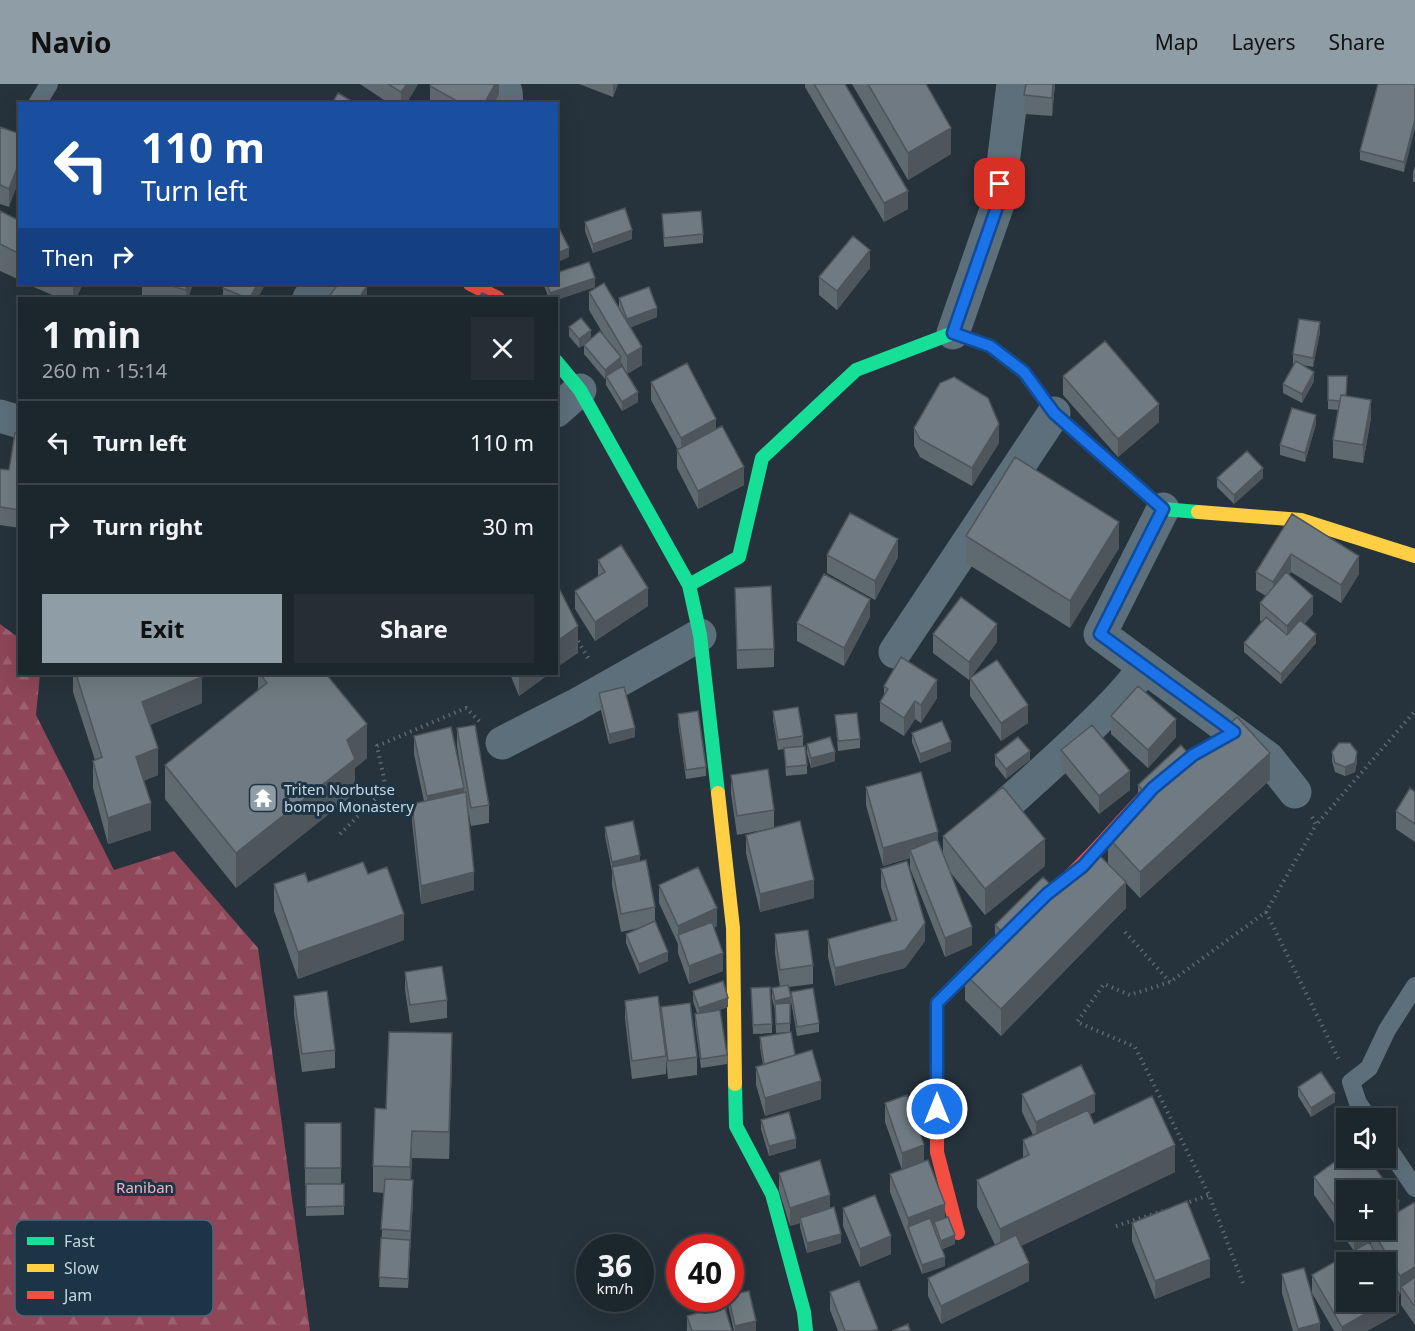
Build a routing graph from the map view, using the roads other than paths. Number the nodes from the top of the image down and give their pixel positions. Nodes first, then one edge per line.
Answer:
1 (49, 84) edge
2 (500, 84) edge
3 (1013, 84) edge
4 (38, 102) edge
5 (507, 102) edge
6 (472, 285) edge
7 (496, 297) edge
8 (953, 333) junction
9 (558, 368) edge
10 (568, 400) edge
11 (1054, 413) junction
12 (0, 416) edge
13 (18, 421) edge
14 (1163, 509) junction
15 (1415, 556) edge
16 (689, 585) junction
17 (700, 635) junction
18 (895, 652) dead end
19 (1144, 668) junction
20 (1234, 732) junction
21 (502, 743) road end
22 (1294, 792) road end
23 (955, 848) edge
24 (1056, 887) edge
25 (1003, 937) edge
26 (1415, 986) edge
27 (1362, 1108) edge
28 (1396, 1160) edge
29 (1415, 1188) edge
30 (958, 1233) dead end
31 (806, 1331) edge

1 - 4 lane
2 - 5 street
3 - 8 street
6 - 7 street
8 - 11 street
8 - 16 street
9 - 10 street
10 - 16 street
11 - 14 street
11 - 18 street
12 - 13 street
14 - 15 street
14 - 19 street
16 - 17 street
17 - 21 street
17 - 31 street
19 - 20 street
19 - 23 street
20 - 22 street
20 - 24 street
25 - 30 street
26 - 27 lane
28 - 29 lane

